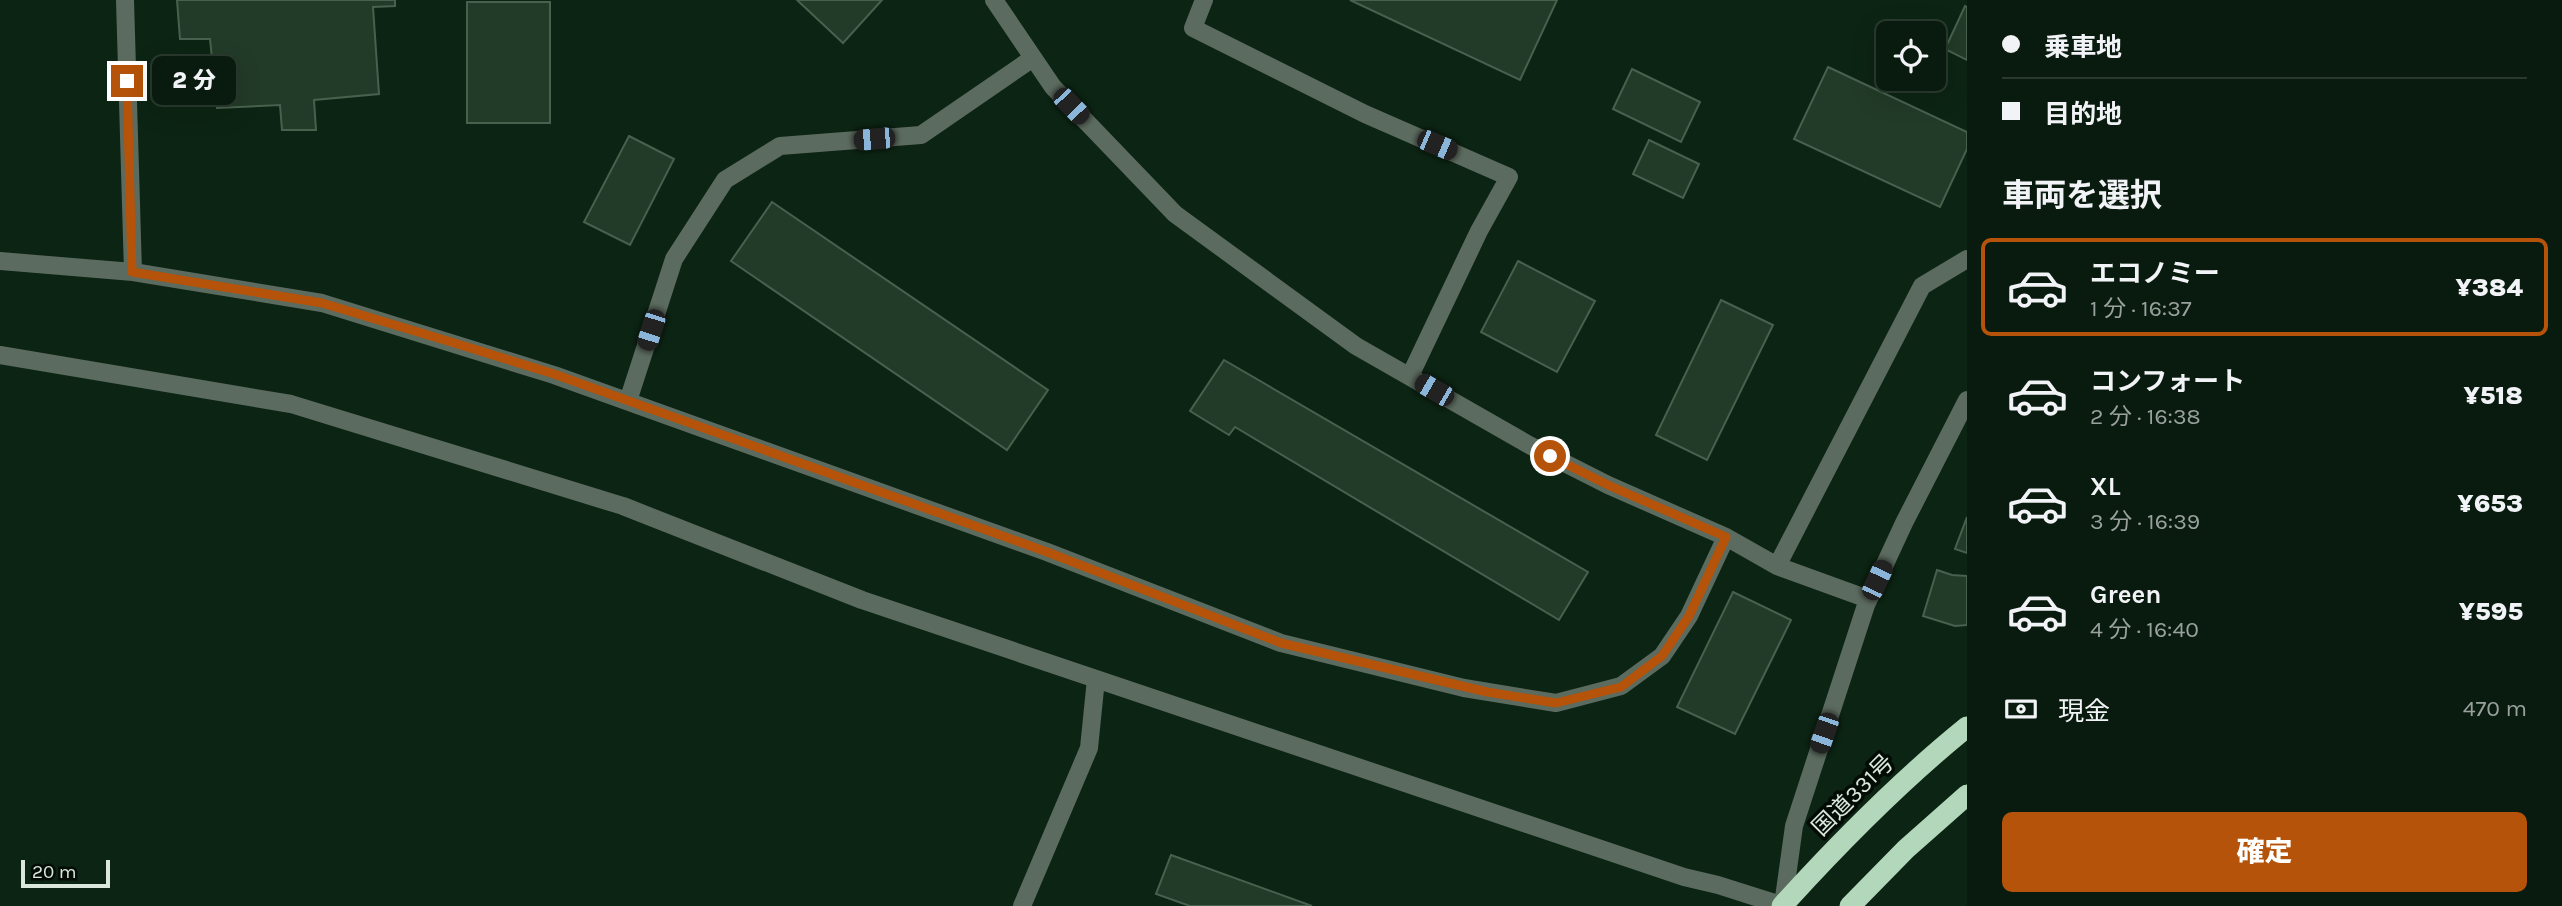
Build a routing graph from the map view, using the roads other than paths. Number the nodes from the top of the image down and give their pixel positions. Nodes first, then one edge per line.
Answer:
1 (125, 0) edge
2 (994, 0) edge
3 (1204, 0) edge
4 (1033, 58) junction
5 (1967, 259) edge
6 (0, 261) edge
7 (132, 272) junction
8 (0, 355) edge
9 (1410, 376) junction
10 (1967, 400) edge
11 (628, 401) junction
12 (1726, 537) junction
13 (1777, 566) junction
14 (1868, 599) junction
15 (1096, 679) junction
16 (1967, 727) edge
17 (1967, 795) edge
18 (1021, 906) edge
19 (1783, 906) edge
20 (1850, 906) edge

1 - 7 street
2 - 4 street
3 - 9 street
4 - 9 street
4 - 11 street
5 - 13 street
6 - 7 street
7 - 11 street
8 - 15 street
9 - 12 street
10 - 14 street
11 - 12 street
12 - 13 street
13 - 14 street
14 - 19 street
15 - 18 street
15 - 19 street
16 - 19 highway, 国道331号
17 - 20 highway

